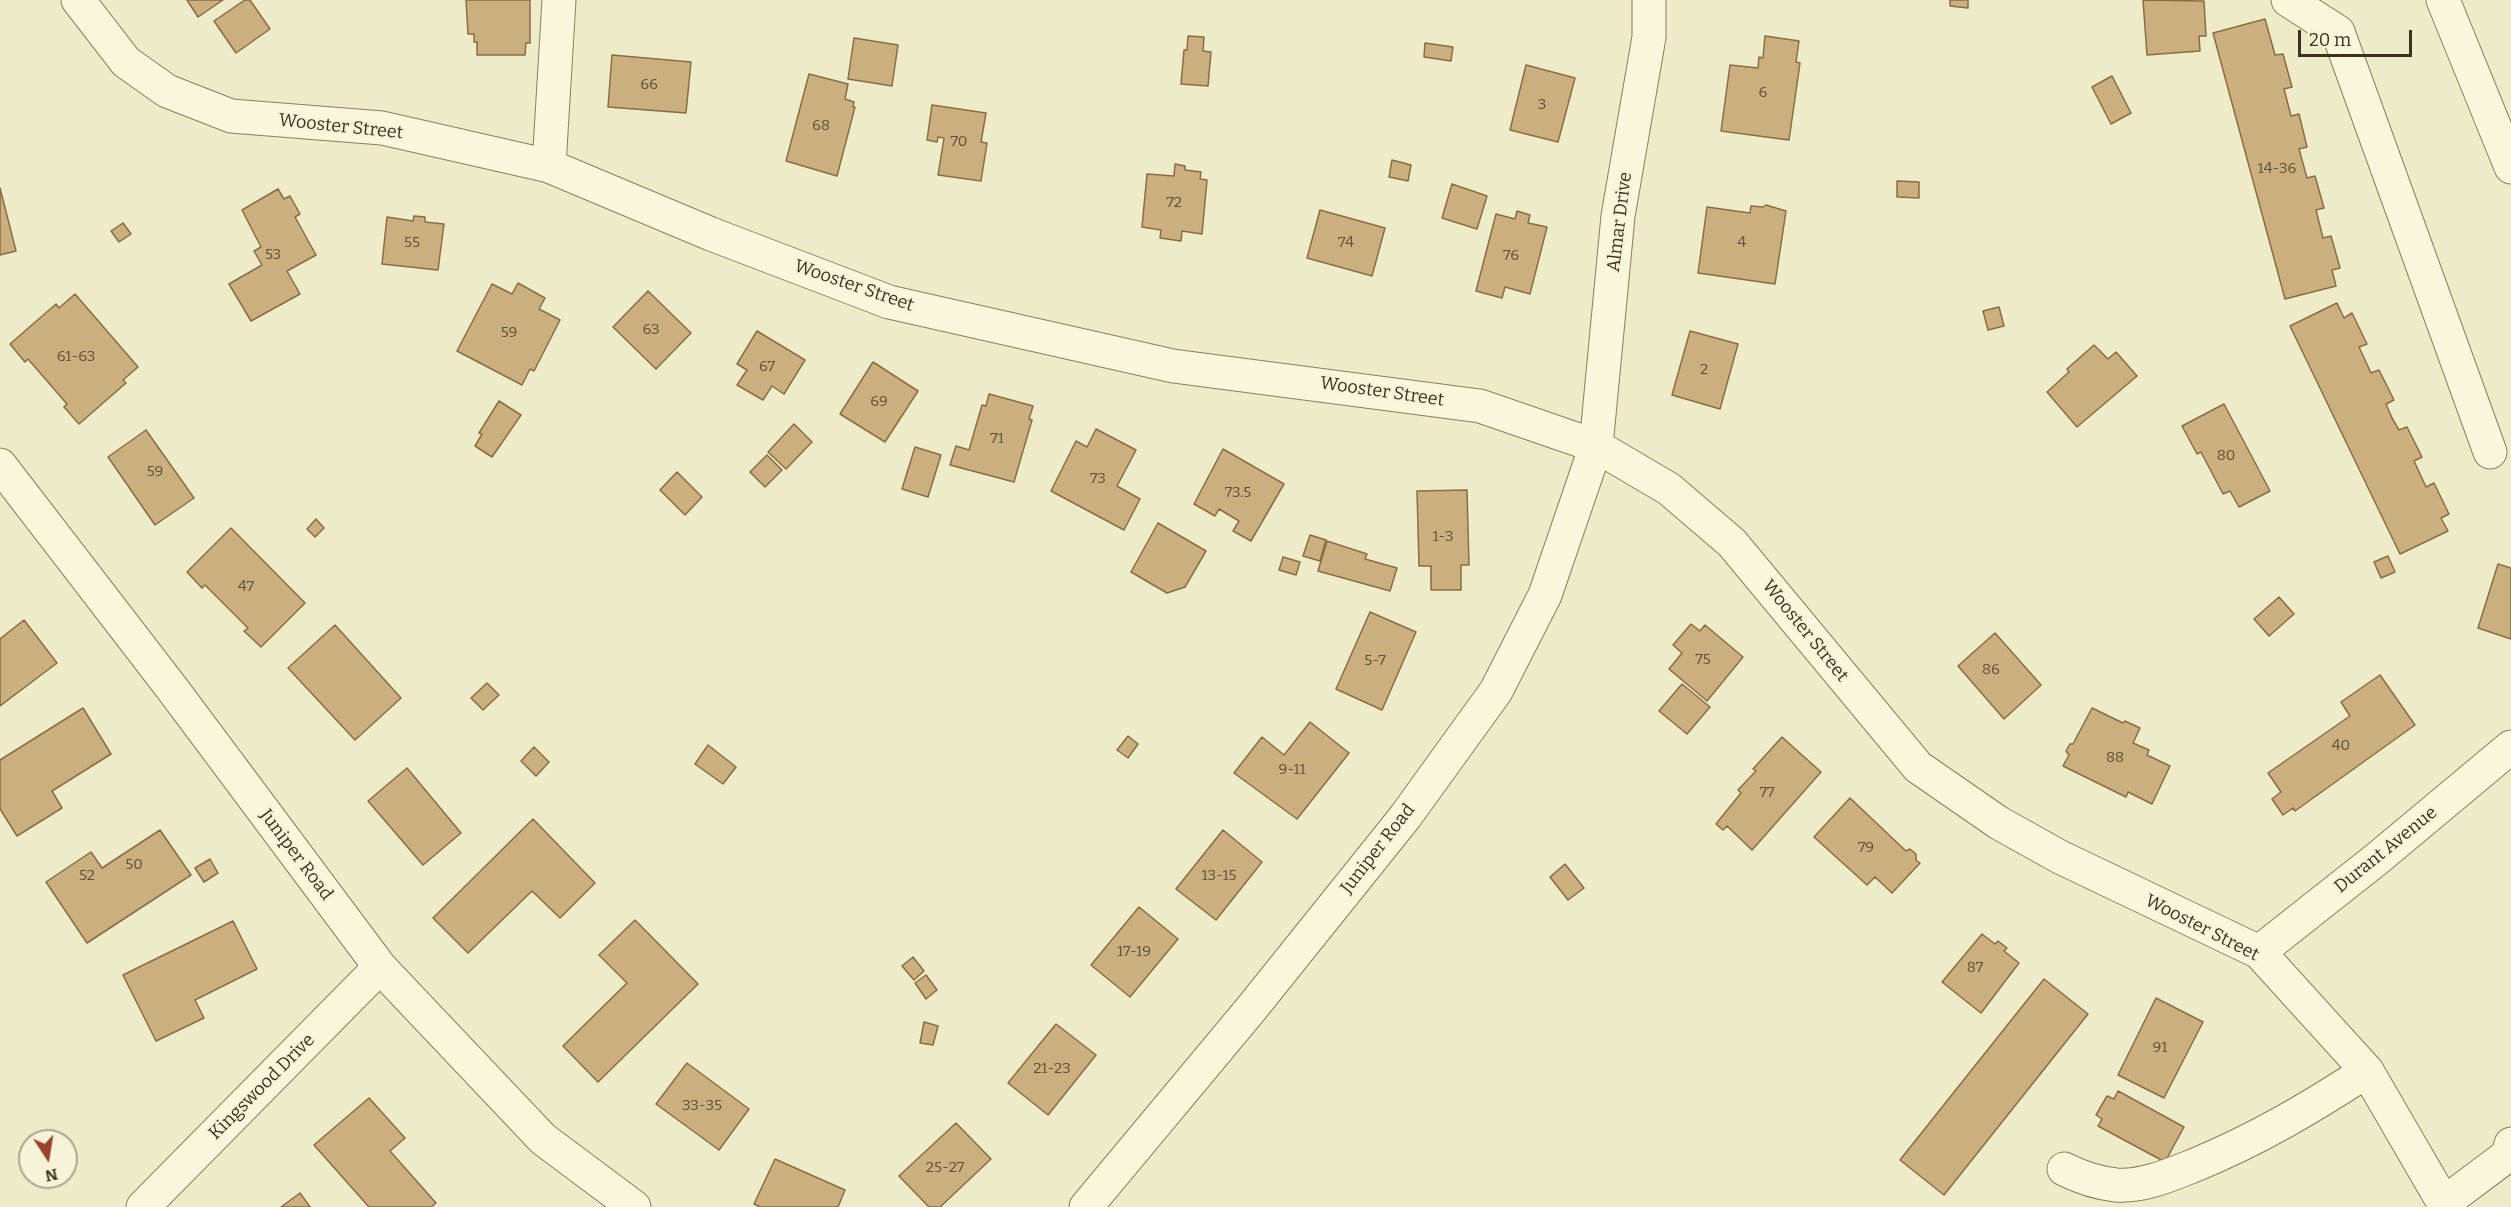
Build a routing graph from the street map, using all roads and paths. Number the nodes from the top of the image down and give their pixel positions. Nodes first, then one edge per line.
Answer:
1 (78, 0) edge
2 (559, 0) edge
3 (1649, 0) edge
4 (2288, 0) edge
5 (2443, 0) edge
6 (2503, 123) edge
7 (549, 166) junction
8 (2511, 167) edge
9 (1596, 446) junction
10 (2490, 452) dead end
11 (0, 465) edge
12 (2511, 747) edge
13 (2259, 952) junction
14 (380, 967) junction
15 (2367, 1071) junction
16 (2511, 1144) edge
17 (2064, 1169) dead end
18 (1099, 1203) edge
19 (2445, 1205) edge
20 (143, 1207) edge
21 (634, 1207) edge

1 - 7 street, Wooster Street
2 - 7 street
3 - 9 street, Almar Drive
4 - 10 street
5 - 6 street
6 - 8 street
7 - 9 street, Wooster Street
9 - 13 street, Wooster Street
9 - 18 street, Juniper Road
11 - 14 street, Juniper Road
12 - 13 street, Durant Avenue
13 - 15 street, Wooster Street
14 - 20 street, Kingswood Drive
14 - 21 street, Juniper Road
15 - 17 street
15 - 19 street, Wooster Street
16 - 19 street

